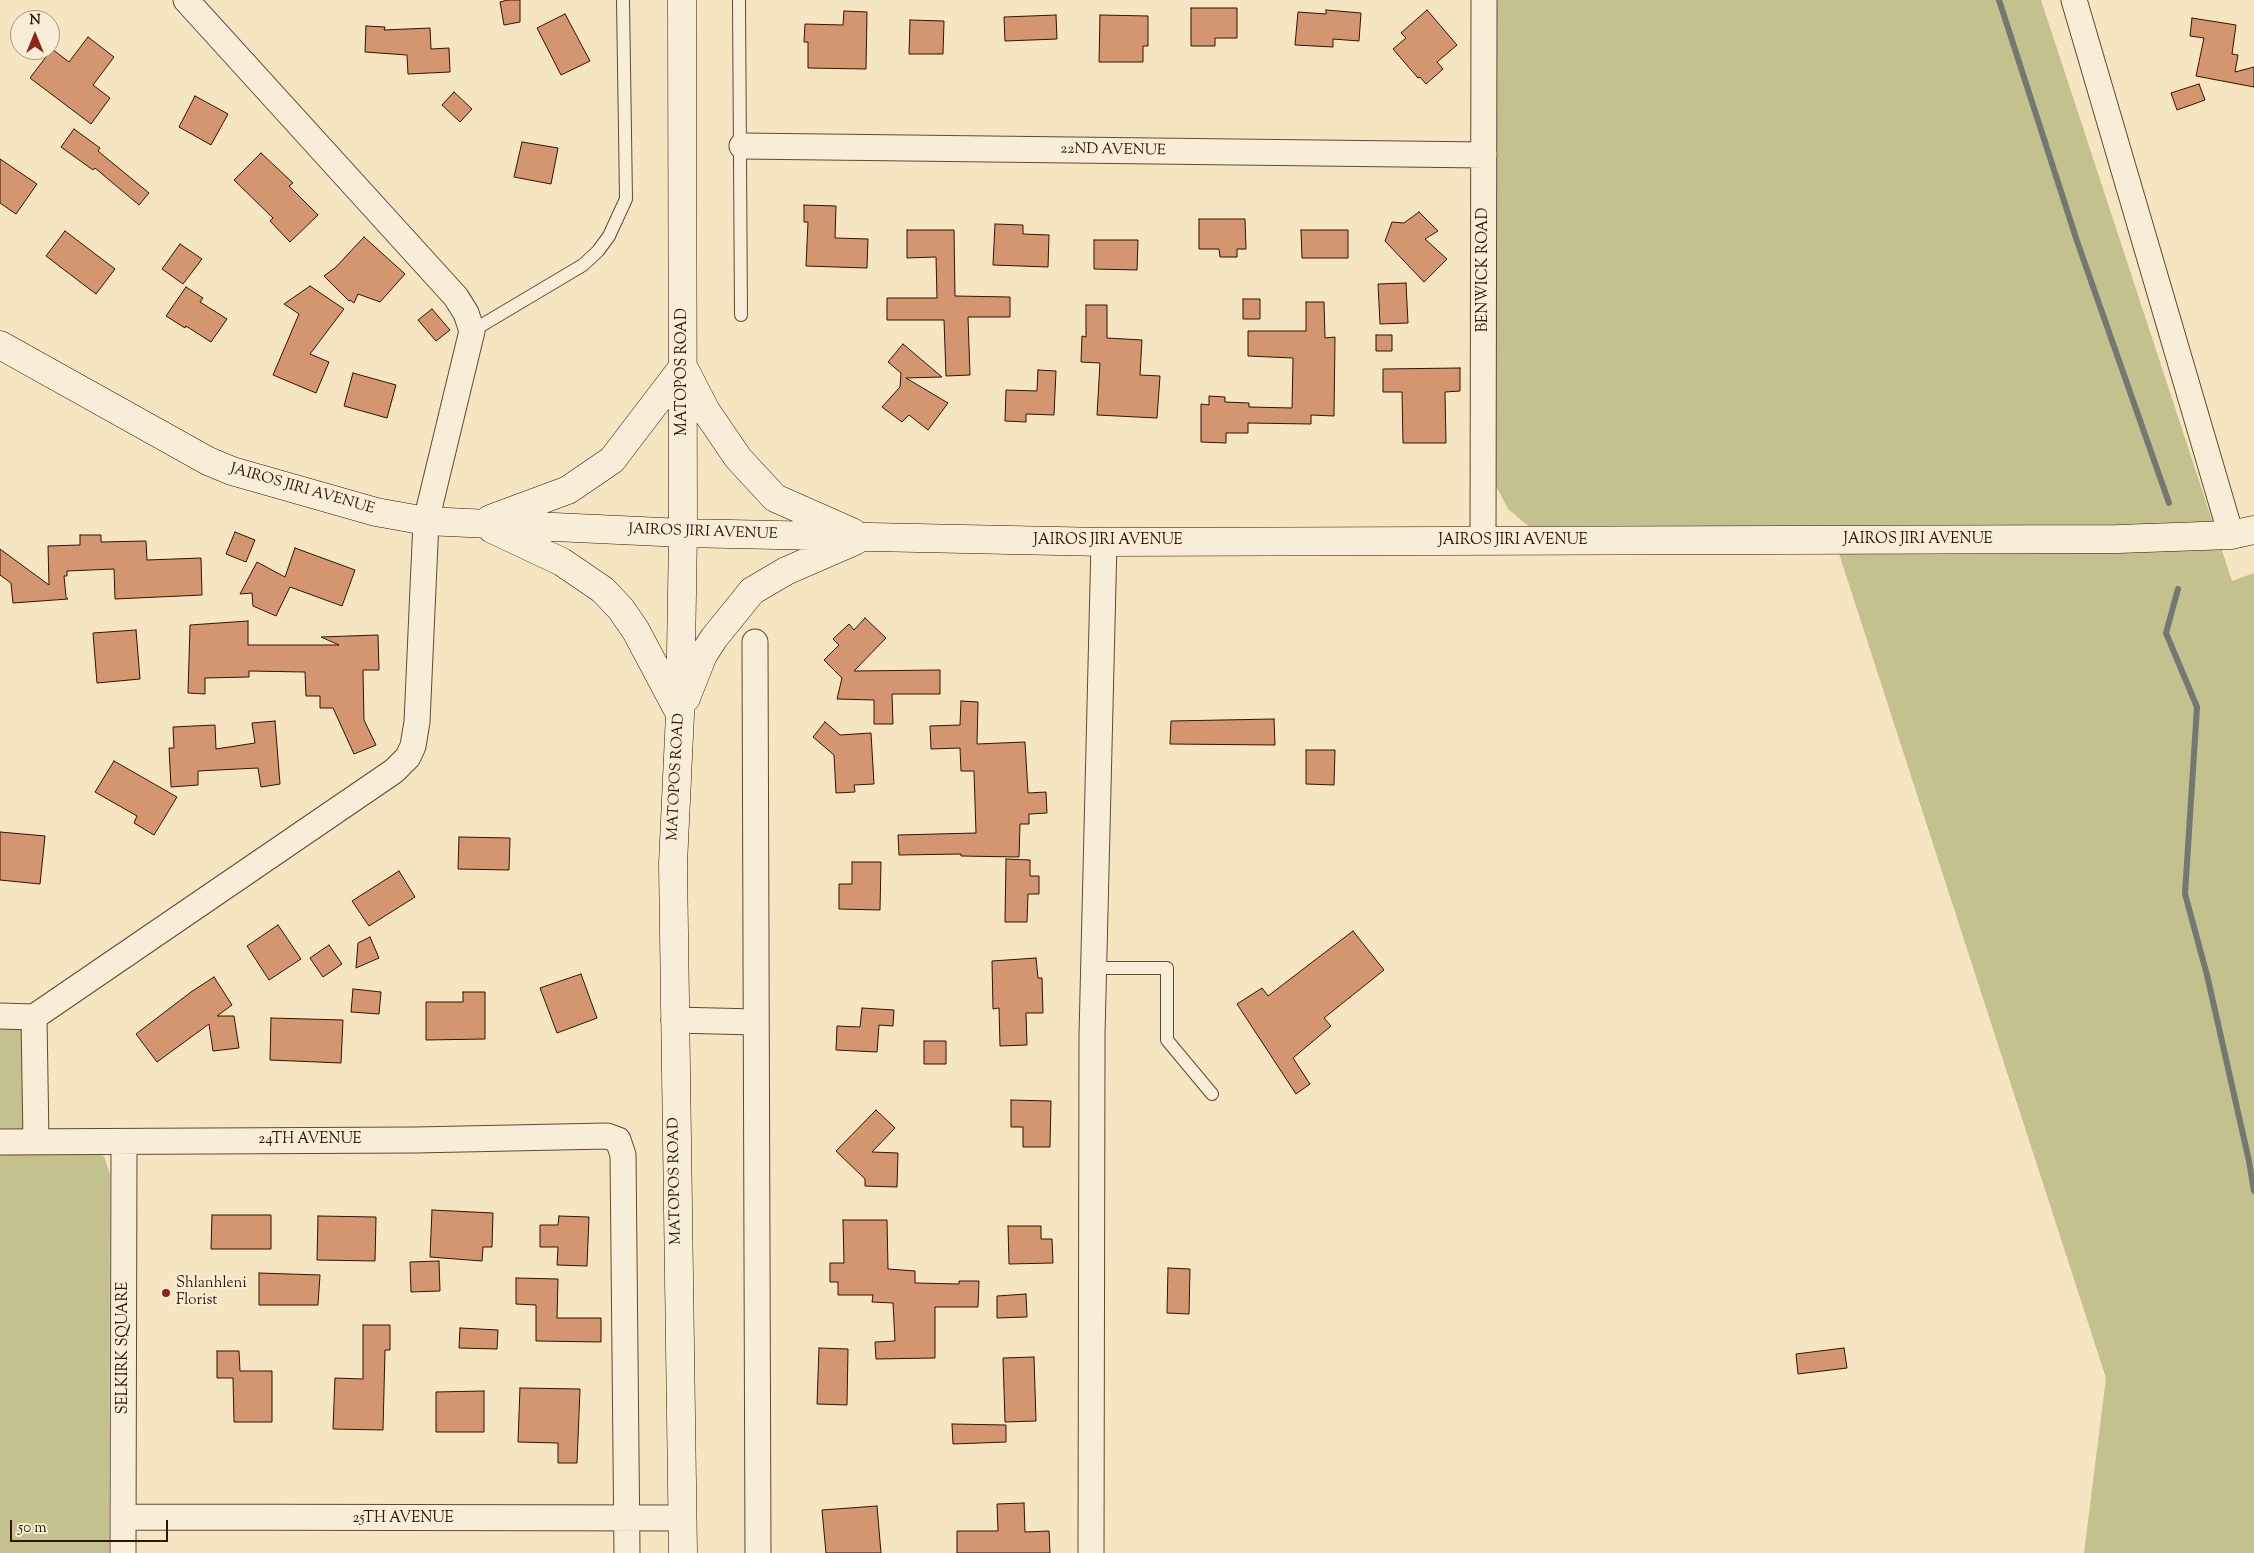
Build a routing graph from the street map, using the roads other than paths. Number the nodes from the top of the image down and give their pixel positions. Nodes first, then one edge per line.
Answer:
1 (186, 0) edge
2 (623, 0) edge
3 (682, 0) edge
4 (739, 0) edge
5 (1484, 0) edge
6 (2074, 0) edge
7 (742, 146) junction
8 (1484, 155) junction
9 (742, 315) dead end
10 (472, 331) junction
11 (0, 345) edge
12 (683, 367) junction
13 (426, 521) junction
14 (479, 523) junction
15 (2242, 532) edge
16 (683, 533) junction
17 (863, 537) junction
18 (1483, 541) junction
19 (1104, 542) junction
20 (755, 642) dead end
21 (680, 714) junction
22 (1093, 968) junction
23 (0, 1016) edge
24 (34, 1017) junction
25 (674, 1020) junction
26 (756, 1022) junction
27 (1212, 1094) dead end
28 (0, 1142) edge
29 (36, 1142) junction
30 (124, 1142) junction
31 (124, 1517) junction
32 (626, 1518) junction
33 (682, 1518) junction
34 (123, 1553) edge
35 (627, 1553) edge
36 (683, 1553) edge
37 (758, 1553) edge
38 (1091, 1553) edge

1 - 10 street
2 - 10 lane
3 - 12 main road, MATOPOS ROAD
4 - 7 lane
5 - 8 street, BENWICK ROAD
6 - 15 street
7 - 8 street, 22ND AVENUE
7 - 9 lane
8 - 18 street, BENWICK ROAD
10 - 13 street
11 - 13 main road, JAIROS JIRI AVENUE
12 - 14 main road
12 - 16 main road, MATOPOS ROAD
12 - 17 main road
13 - 14 main road, JAIROS JIRI AVENUE
13 - 24 street
14 - 16 main road, JAIROS JIRI AVENUE
14 - 21 main road
15 - 18 main road, JAIROS JIRI AVENUE
16 - 17 main road, JAIROS JIRI AVENUE
16 - 21 main road, MATOPOS ROAD
17 - 19 main road, JAIROS JIRI AVENUE
17 - 21 main road
18 - 19 main road, JAIROS JIRI AVENUE
19 - 22 street
20 - 26 street
21 - 25 main road, MATOPOS ROAD
22 - 27 lane
22 - 38 street
23 - 24 street
24 - 29 street
25 - 26 street
25 - 33 main road, MATOPOS ROAD
26 - 37 street
28 - 29 street, 24TH AVENUE
29 - 30 street, 24TH AVENUE
30 - 31 street, SELKIRK SQUARE
30 - 32 street, 24TH AVENUE
31 - 32 street, 25TH AVENUE
31 - 34 street, SELKIRK SQUARE
32 - 33 street, 25TH AVENUE
32 - 35 street
33 - 36 main road, MATOPOS ROAD

